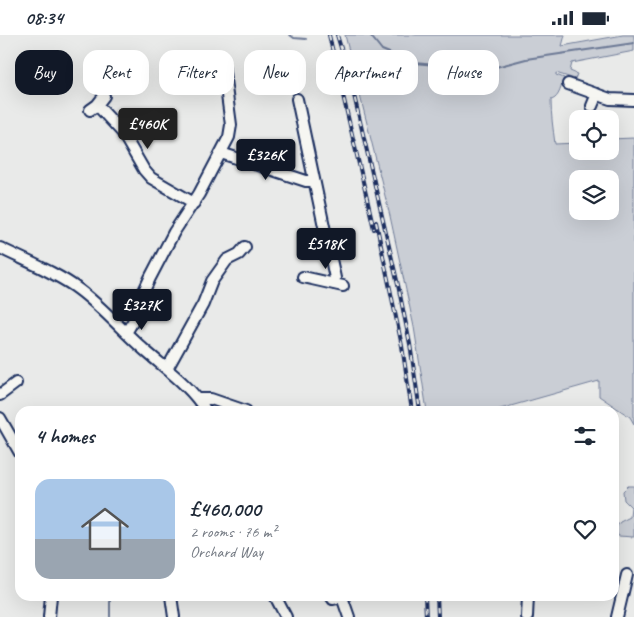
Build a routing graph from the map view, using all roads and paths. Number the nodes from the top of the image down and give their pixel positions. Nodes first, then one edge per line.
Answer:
1 (568, 83) dead end
2 (597, 94) junction
3 (227, 95) edge
4 (104, 96) dead end
5 (297, 99) dead end
6 (634, 100) edge
7 (592, 106) dead end
8 (221, 153) junction
9 (314, 181) junction
10 (194, 203) junction
11 (245, 247) dead end
12 (0, 248) edge
13 (303, 277) dead end
14 (126, 333) junction
15 (167, 369) junction
16 (16, 383) dead end
17 (0, 395) edge
18 (198, 399) junction
19 (203, 406) edge
20 (231, 406) edge
21 (0, 418) edge
22 (15, 444) edge
23 (627, 575) dead end
24 (51, 601) edge
25 (172, 601) edge
26 (278, 601) edge
27 (339, 601) edge
28 (528, 601) edge
29 (49, 617) edge
30 (174, 617) edge
31 (286, 617) edge
32 (349, 617) edge
33 (527, 617) edge
34 (617, 617) edge

1 - 2 street
2 - 6 street
2 - 7 street
3 - 8 street
4 - 10 street
5 - 9 street
8 - 9 street
8 - 10 street
9 - 13 street
10 - 14 street
11 - 15 street
12 - 14 street
14 - 15 street
15 - 18 street
16 - 17 street
18 - 19 street
18 - 20 street
21 - 22 street
23 - 34 street
24 - 29 street
25 - 30 street
26 - 31 street
27 - 32 street
28 - 33 street

